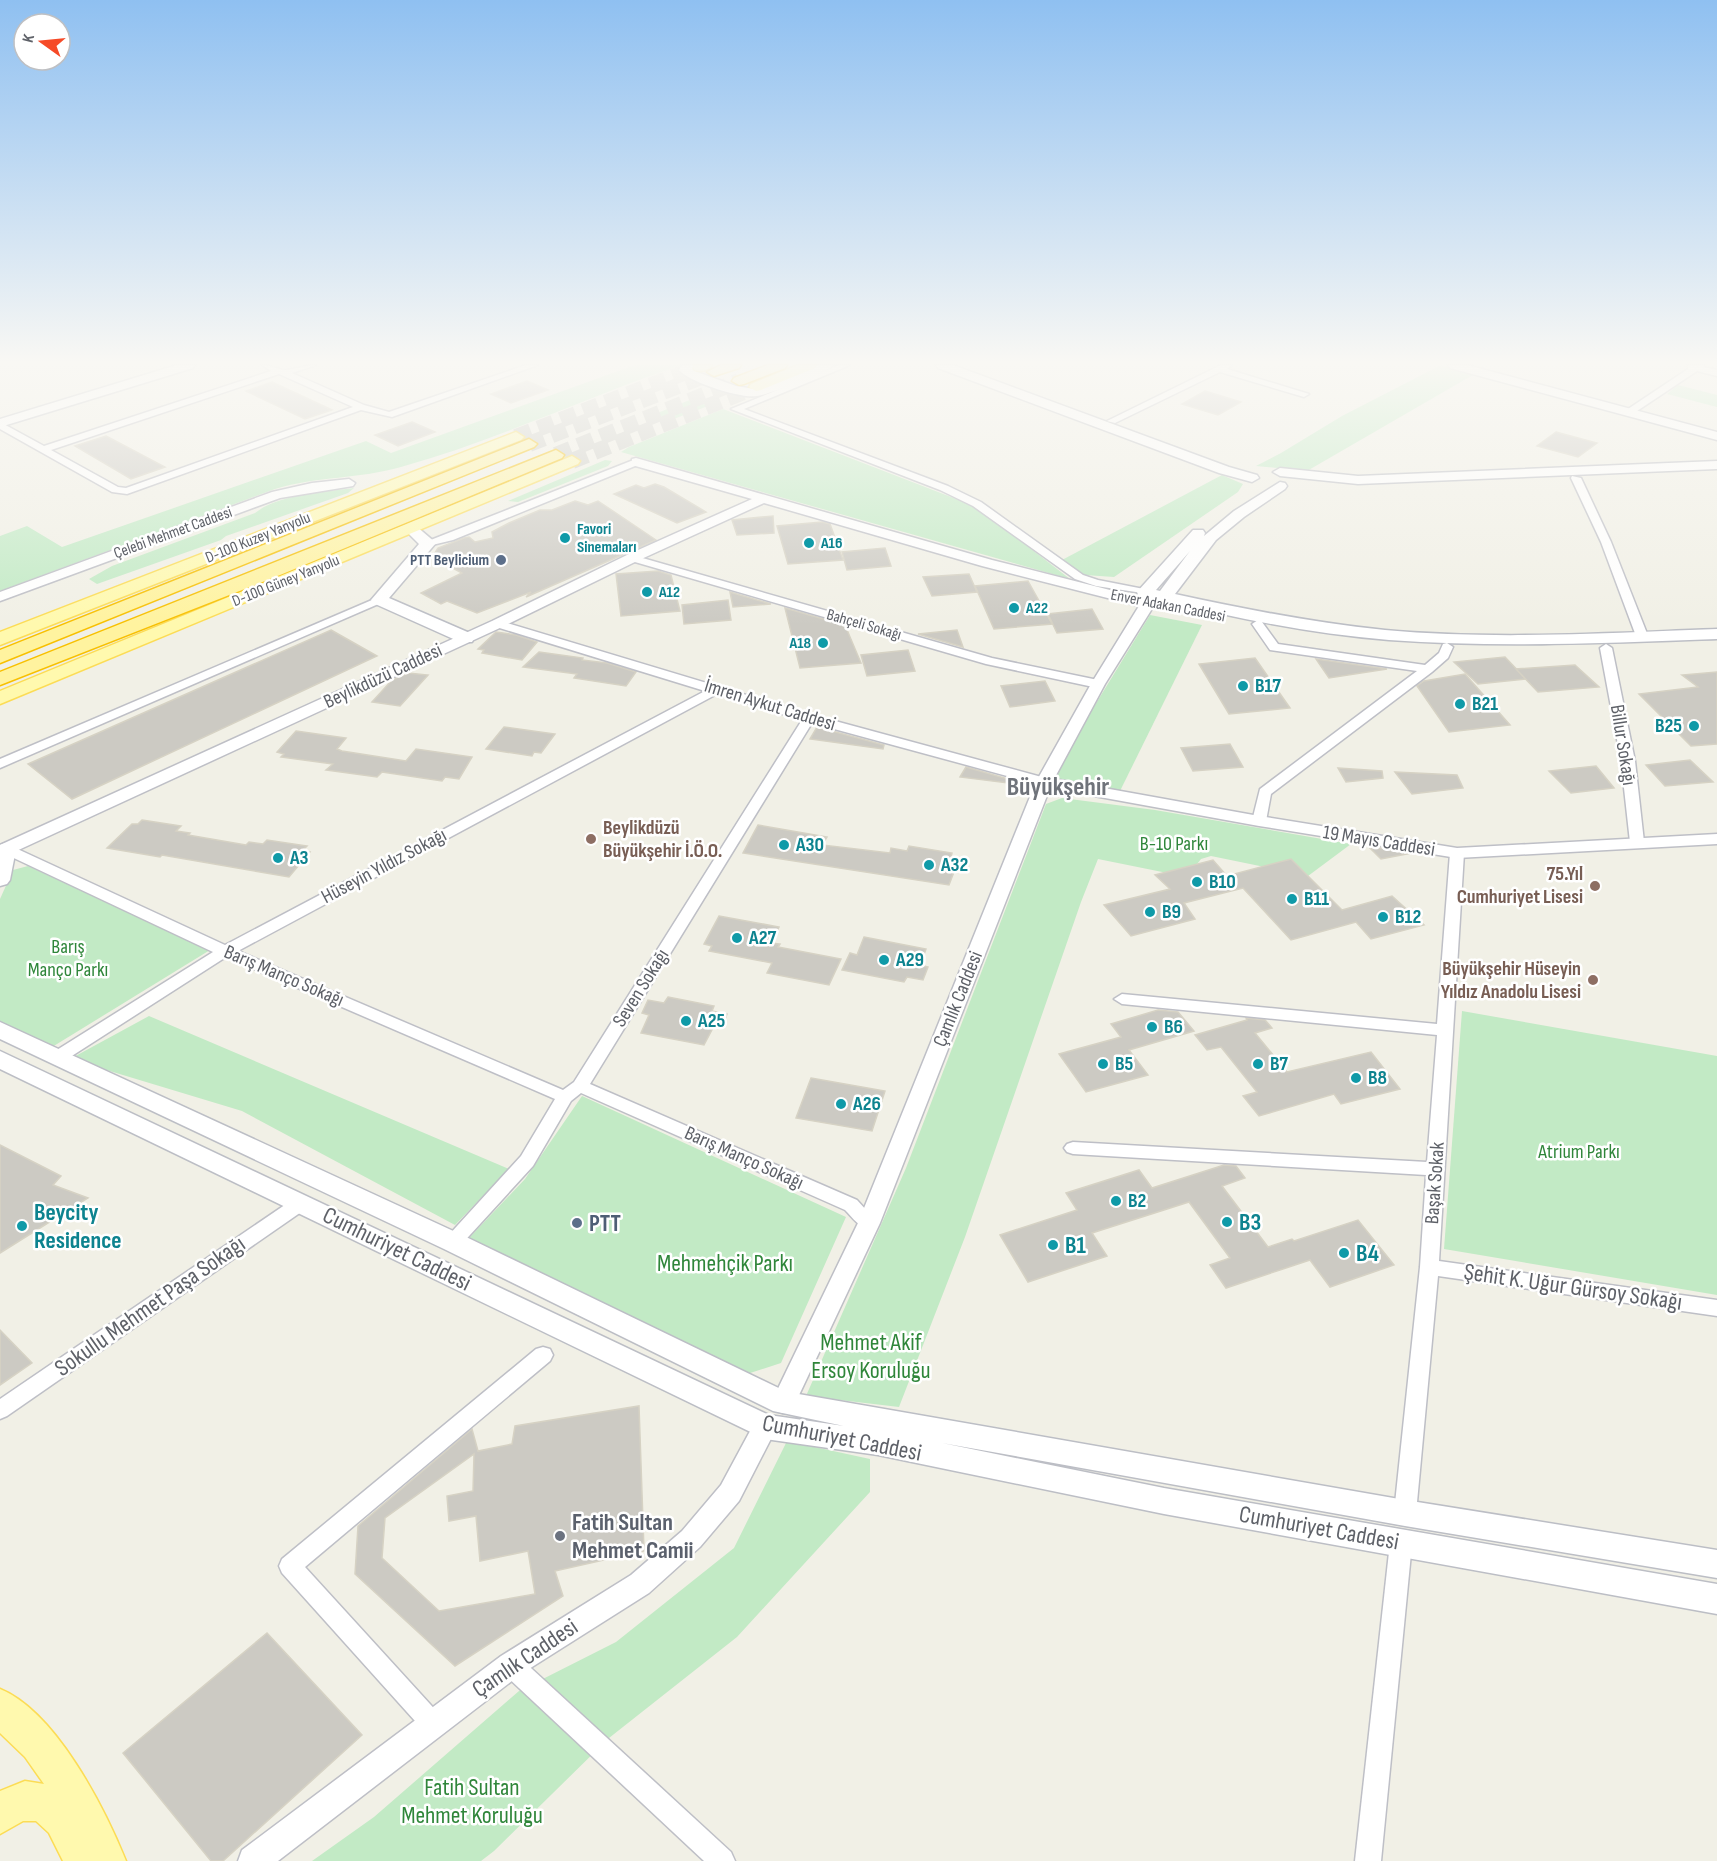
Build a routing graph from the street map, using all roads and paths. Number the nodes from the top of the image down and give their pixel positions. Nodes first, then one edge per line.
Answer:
1 (48, 452) edge
2 (236, 452) edge
3 (492, 452) tunnel mouth
4 (496, 452) tunnel mouth
5 (848, 452) edge
6 (1181, 452) edge
7 (564, 458) joint
8 (636, 462) joint
9 (1717, 465) edge
10 (1717, 472) edge
11 (1576, 478) junction
12 (1271, 479) junction
13 (349, 483) dead end
14 (765, 498) junction
15 (364, 509) junction
16 (411, 530) junction
17 (428, 543) junction
18 (632, 558) junction
19 (274, 571) junction
20 (0, 597) edge
21 (1166, 597) junction
22 (1147, 598) junction
23 (379, 600) junction
24 (497, 624) junction
25 (1258, 624) junction
26 (1717, 634) edge
27 (1642, 636) junction
28 (466, 638) junction
29 (0, 639) edge
30 (1717, 645) edge
31 (0, 647) edge
32 (1447, 647) junction
33 (1606, 648) junction
34 (0, 657) edge
35 (1428, 669) junction
36 (0, 679) edge
37 (1098, 684) junction
38 (718, 689) junction
39 (0, 690) edge
40 (0, 698) edge
41 (809, 718) junction
42 (0, 764) edge
43 (1044, 782) junction
44 (1258, 821) junction
45 (1717, 839) edge
46 (1637, 842) junction
47 (2, 849) edge
48 (1456, 853) junction
49 (0, 880) edge
50 (225, 951) junction
51 (1122, 999) dead end
52 (0, 1030) edge
53 (1445, 1030) junction
54 (58, 1057) junction
55 (0, 1059) edge
56 (31, 1074) junction
57 (580, 1086) junction
58 (565, 1097) junction
59 (1073, 1148) dead end
60 (1436, 1169) junction
61 (328, 1184) junction
62 (301, 1203) junction
63 (869, 1223) junction
64 (453, 1242) junction
65 (1429, 1267) junction
66 (1717, 1308) edge
67 (543, 1355) dead end
68 (783, 1403) junction
69 (0, 1410) edge
70 (765, 1427) junction
71 (1405, 1513) junction
72 (1401, 1543) junction
73 (1717, 1564) edge
74 (1717, 1599) edge
75 (511, 1665) junction
76 (0, 1707) edge
77 (432, 1723) junction
78 (0, 1814) edge
79 (83, 1861) edge
80 (105, 1861) edge
81 (253, 1861) edge
82 (722, 1861) edge
83 (1368, 1861) edge

1 - 2 street
3 - 29 main road, D-100 Kuzey Yanyolu
4 - 15 highway
5 - 22 street
6 - 12 main road
7 - 16 main road, D-100 Güney Yanyolu
7 - 19 highway
8 - 14 street, Enver Adakan Caddesi
8 - 17 street
9 - 12 main road
10 - 11 main road
11 - 12 main road
11 - 27 street
12 - 21 main road
12 - 22 main road
13 - 20 street, Çelebi Mehmet Caddesi
14 - 18 street, Beylikdüzü Caddesi
14 - 22 street, Enver Adakan Caddesi
15 - 31 highway
15 - 34 highway
16 - 17 main road
16 - 40 main road, D-100 Güney Yanyolu
17 - 23 main road
18 - 24 street, Beylikdüzü Caddesi
18 - 37 street, Bahçeli Sokağı
19 - 36 highway
19 - 39 highway
21 - 22 main road
21 - 27 main road, Enver Adakan Caddesi
22 - 25 main road, Enver Adakan Caddesi
22 - 37 street, Çamlık Caddesi
23 - 28 main road
23 - 42 street
24 - 28 street, Beylikdüzü Caddesi
24 - 38 street, İmren Aykut Caddesi
25 - 32 main road, Enver Adakan Caddesi
25 - 35 street
26 - 27 main road, Enver Adakan Caddesi
28 - 47 street, Beylikdüzü Caddesi
30 - 33 main road, Enver Adakan Caddesi
32 - 33 main road, Enver Adakan Caddesi
32 - 35 street
33 - 46 street, Billur Sokağı
35 - 44 street
37 - 43 street, Çamlık Caddesi
38 - 41 street, İmren Aykut Caddesi
38 - 50 street, Hüseyin Yıldız Sokağı
41 - 43 street, İmren Aykut Caddesi
41 - 57 street, Seven Sokağı
43 - 44 street, 19 Mayıs Caddesi
43 - 63 street, Çamlık Caddesi
44 - 48 street, 19 Mayıs Caddesi
45 - 46 street, 19 Mayıs Caddesi
46 - 48 street, 19 Mayıs Caddesi
47 - 49 main road
47 - 50 street, Barış Manço Sokağı
48 - 53 street, Başak Sokak
50 - 54 street, Hüseyin Yıldız Sokağı
50 - 58 street, Barış Manço Sokağı
51 - 53 street
52 - 54 main road, Cumhuriyet Caddesi
53 - 60 street, Başak Sokak
54 - 56 main road
54 - 61 main road, Cumhuriyet Caddesi
55 - 56 main road, Cumhuriyet Caddesi
56 - 62 main road, Cumhuriyet Caddesi
57 - 58 street, Seven Sokağı
57 - 63 street, Barış Manço Sokağı
58 - 64 street, Seven Sokağı
59 - 60 street
60 - 65 street, Başak Sokak
61 - 62 main road
61 - 64 main road, Cumhuriyet Caddesi
62 - 69 street, Sokullu Mehmet Paşa Sokağı
62 - 70 main road, Cumhuriyet Caddesi
63 - 68 street, Çamlık Caddesi
64 - 68 main road, Cumhuriyet Caddesi
65 - 66 street, Şehit K. Uğur Gürsoy Sokağı
65 - 71 street, Başak Sokak
67 - 77 street
68 - 70 main road
68 - 71 main road, Cumhuriyet Caddesi
70 - 72 main road, Cumhuriyet Caddesi
70 - 75 street, Çamlık Caddesi
71 - 72 main road
71 - 73 main road, Cumhuriyet Caddesi
72 - 74 main road, Cumhuriyet Caddesi
72 - 83 street
75 - 77 street, Çamlık Caddesi
75 - 82 street
76 - 80 main road
77 - 81 street, Çamlık Caddesi
78 - 79 main road

